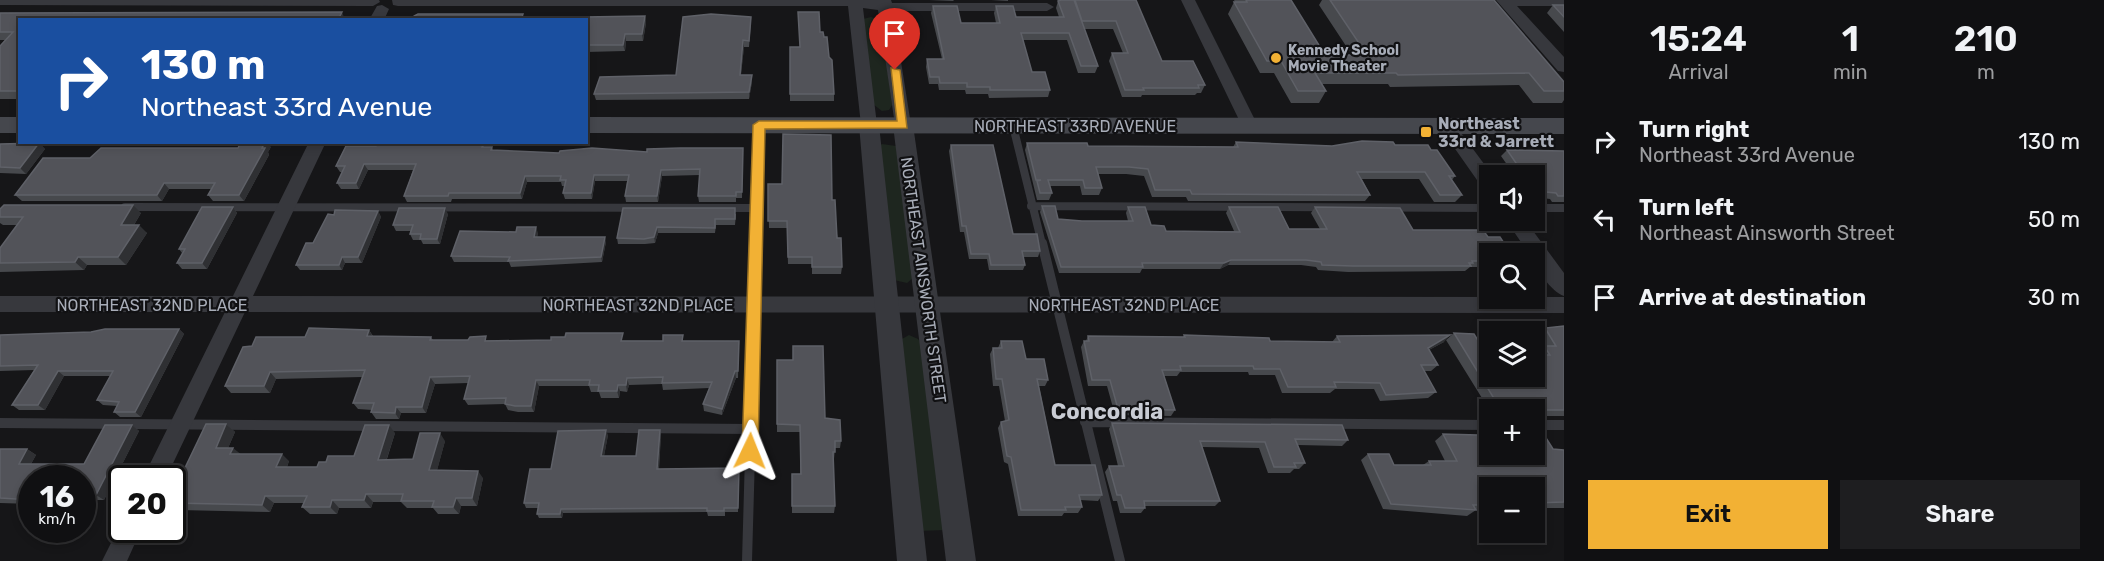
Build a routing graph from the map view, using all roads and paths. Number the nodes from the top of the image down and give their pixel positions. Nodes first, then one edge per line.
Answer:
1 (1188, 0) edge
2 (0, 1) edge
3 (398, 1) edge
4 (855, 1) edge
5 (1504, 1) edge
6 (1564, 2) edge
7 (884, 4) edge
8 (1047, 7) dead end
9 (377, 8) edge
10 (1564, 67) edge
11 (0, 124) edge
12 (18, 124) edge
13 (588, 125) edge
14 (759, 125) junction
15 (869, 125) junction
16 (903, 125) junction
17 (1013, 126) junction
18 (1250, 126) junction
19 (1447, 126) junction
20 (1564, 126) edge
21 (317, 144) edge
22 (1479, 170) edge
23 (1031, 206) junction
24 (119, 207) edge
25 (286, 207) junction
26 (756, 208) junction
27 (1479, 208) edge
28 (1545, 208) edge
29 (1564, 208) edge
30 (1523, 231) edge
31 (1564, 288) edge
32 (0, 304) edge
33 (238, 305) junction
34 (755, 305) junction
35 (887, 305) junction
36 (927, 305) junction
37 (1055, 305) junction
38 (1564, 305) edge
39 (182, 422) junction
40 (1085, 422) junction
41 (0, 423) edge
42 (1479, 424) edge
43 (1545, 425) edge
44 (1564, 425) edge
45 (750, 429) junction
46 (160, 465) edge
47 (123, 543) edge
48 (114, 561) edge
49 (747, 561) edge
50 (912, 561) edge
51 (961, 561) edge
52 (1120, 561) edge

1 - 18 street
2 - 9 street
3 - 4 street
3 - 9 street
4 - 7 street
4 - 15 street
5 - 6 street
5 - 10 street
7 - 8 street
7 - 16 street, NORTHEAST AINSWORTH STREET
11 - 12 main road
13 - 14 main road, NORTHEAST 33RD AVENUE
14 - 15 main road, NORTHEAST 33RD AVENUE
14 - 26 lane
15 - 16 main road, NORTHEAST 33RD AVENUE
15 - 35 street
16 - 17 main road, NORTHEAST 33RD AVENUE
16 - 36 street, NORTHEAST AINSWORTH STREET
17 - 18 main road, NORTHEAST 33RD AVENUE
17 - 23 lane
18 - 19 main road, NORTHEAST 33RD AVENUE
19 - 20 main road, NORTHEAST 33RD AVENUE
19 - 22 street
21 - 25 street
23 - 27 lane
23 - 37 lane
24 - 25 lane
25 - 26 lane
25 - 33 street
26 - 34 lane
28 - 29 lane
30 - 31 street
32 - 33 street, NORTHEAST 32ND PLACE
33 - 34 street, NORTHEAST 32ND PLACE
33 - 39 street
34 - 35 street, NORTHEAST 32ND PLACE
34 - 45 lane
35 - 36 street, NORTHEAST 32ND PLACE
35 - 50 street
36 - 37 street, NORTHEAST 32ND PLACE
36 - 51 street, NORTHEAST AINSWORTH STREET
37 - 38 street, NORTHEAST 32ND PLACE
37 - 40 lane
39 - 41 lane
39 - 45 lane
39 - 46 street
40 - 42 lane
40 - 52 lane
43 - 44 lane
45 - 49 lane
47 - 48 street

